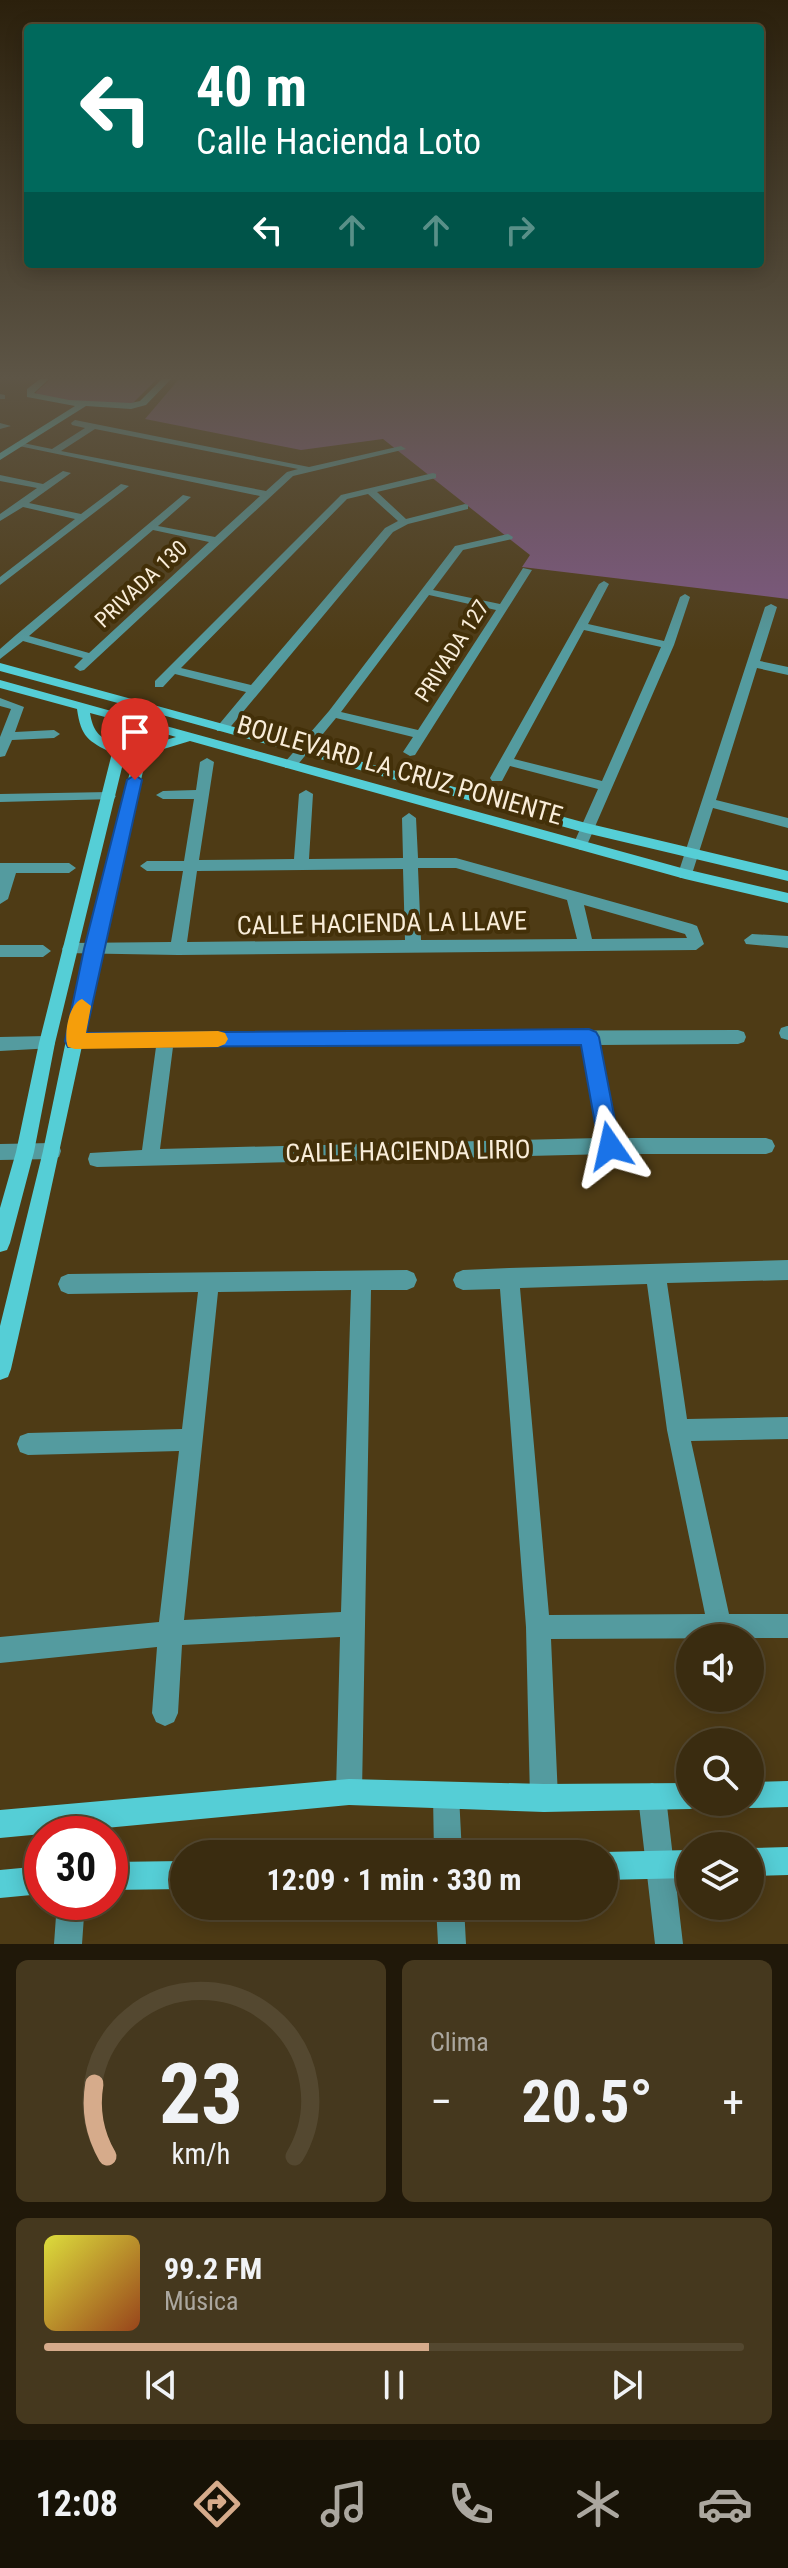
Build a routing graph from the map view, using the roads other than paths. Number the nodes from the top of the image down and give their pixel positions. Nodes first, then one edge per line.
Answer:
1 (142, 470) edge
2 (308, 470) edge
3 (66, 473) dead end
4 (433, 476) dead end
5 (0, 478) edge
6 (124, 486) dead end
7 (44, 487) junction
8 (369, 490) junction
9 (265, 494) junction
10 (186, 497) dead end
11 (22, 504) junction
12 (465, 507) dead end
13 (1, 517) edge
14 (84, 518) junction
15 (404, 522) junction
16 (151, 527) junction
17 (508, 537) dead end
18 (217, 541) junction
19 (527, 570) dead end
20 (0, 582) edge
21 (604, 584) dead end
22 (424, 591) junction
23 (685, 597) dead end
24 (771, 607) dead end
25 (503, 608) junction
26 (582, 626) junction
27 (20, 637) junction
28 (668, 645) junction
29 (0, 655) edge
30 (91, 657) junction
31 (752, 663) junction
32 (0, 667) edge
33 (80, 667) dead end
34 (173, 670) junction
35 (788, 671) edge
36 (0, 684) edge
37 (159, 684) dead end
38 (255, 690) junction
39 (0, 702) edge
40 (131, 702) junction
41 (83, 705) junction
42 (152, 708) junction
43 (333, 714) junction
44 (127, 720) junction
45 (149, 726) junction
46 (222, 728) junction
47 (54, 734) dead end
48 (421, 735) junction
49 (8, 736) junction
50 (196, 737) junction
51 (302, 750) junction
52 (118, 751) junction
53 (141, 752) junction
54 (410, 752) dead end
55 (0, 753) edge
56 (506, 761) junction
57 (207, 762) dead end
58 (290, 765) junction
59 (497, 778) dead end
60 (605, 786) junction
61 (204, 794) junction
62 (306, 794) dead end
63 (163, 795) dead end
64 (109, 796) junction
65 (0, 798) edge
66 (707, 802) junction
67 (409, 818) dead end
68 (788, 823) edge
69 (586, 828) junction
70 (580, 845) junction
71 (691, 855) junction
72 (410, 862) junction
73 (301, 865) junction
74 (147, 866) dead end
75 (190, 866) junction
76 (5, 868) edge
77 (69, 868) dead end
78 (685, 874) junction
79 (788, 876) edge
80 (574, 896) junction
81 (788, 898) edge
82 (0, 899) edge
83 (752, 940) dead end
84 (788, 942) edge
85 (586, 945) junction
86 (413, 946) junction
87 (70, 949) junction
88 (93, 949) junction
89 (178, 949) junction
90 (0, 951) edge
91 (43, 951) dead end
92 (589, 1037) junction
93 (738, 1037) dead end
94 (166, 1039) junction
95 (75, 1041) junction
96 (47, 1043) junction
97 (0, 1044) edge
98 (610, 1146) junction
99 (766, 1146) dead end
100 (52, 1151) junction
101 (0, 1152) edge
102 (25, 1152) junction
103 (150, 1158) junction
104 (97, 1159) dead end
105 (0, 1243) edge
106 (788, 1270) edge
107 (656, 1274) junction
108 (509, 1278) junction
109 (407, 1280) dead end
110 (463, 1280) dead end
111 (361, 1281) junction
112 (209, 1283) junction
113 (68, 1284) dead end
114 (0, 1369) edge
115 (788, 1428) edge
116 (678, 1430) junction
117 (192, 1440) junction
118 (28, 1444) dead end
119 (353, 1624) junction
120 (719, 1624) edge
121 (788, 1626) edge
122 (538, 1627) junction
123 (764, 1628) edge
124 (676, 1631) edge
125 (170, 1633) junction
126 (0, 1650) edge
127 (165, 1713) dead end
128 (349, 1792) junction
129 (788, 1794) edge
130 (446, 1795) junction
131 (764, 1795) edge
132 (676, 1796) edge
133 (652, 1797) junction
134 (544, 1798) junction
135 (0, 1824) edge
136 (448, 1840) edge
137 (788, 1861) edge
138 (764, 1862) edge
139 (676, 1864) edge
140 (659, 1865) junction
141 (618, 1866) edge
142 (170, 1875) edge
143 (128, 1876) edge
144 (24, 1882) edge
145 (0, 1884) edge
146 (70, 1920) edge
147 (451, 1920) edge
148 (68, 1944) edge
149 (452, 1944) edge
150 (669, 1944) edge

1 - 9 street
2 - 9 street, PRIVADA 130
3 - 7 street
4 - 8 street
5 - 7 street
6 - 14 street
7 - 11 street
8 - 15 street
8 - 34 street
9 - 18 street, PRIVADA 130
10 - 16 street
11 - 13 street
11 - 14 street
12 - 15 street
14 - 20 street
15 - 38 street
16 - 18 street
16 - 27 street
17 - 22 street
18 - 30 street, PRIVADA 130
19 - 25 street, PRIVADA 127
21 - 26 street
22 - 25 street
22 - 43 street
23 - 28 street
24 - 31 street
25 - 48 street, PRIVADA 127
26 - 28 street
26 - 56 street
27 - 29 street
27 - 30 street
28 - 60 street
30 - 33 street, PRIVADA 130
31 - 35 street
31 - 66 street
32 - 40 street, BOULEVARD LA CRUZ PONIENTE
34 - 37 street
34 - 38 street
36 - 41 street, BOULEVARD LA CRUZ PONIENTE
38 - 46 street
39 - 49 street
40 - 42 street, BOULEVARD LA CRUZ PONIENTE
40 - 44 street
41 - 44 street, BOULEVARD LA CRUZ PONIENTE
41 - 52 street
42 - 45 street
42 - 46 street, BOULEVARD LA CRUZ PONIENTE
43 - 48 street
43 - 51 street
44 - 45 street, BOULEVARD LA CRUZ PONIENTE
44 - 52 street
45 - 50 street, BOULEVARD LA CRUZ PONIENTE
45 - 53 street
46 - 51 street, BOULEVARD LA CRUZ PONIENTE
47 - 49 street
48 - 54 street, PRIVADA 127
49 - 55 street
50 - 53 street
50 - 58 street, BOULEVARD LA CRUZ PONIENTE
51 - 58 street
51 - 69 street, BOULEVARD LA CRUZ PONIENTE
52 - 53 street
52 - 64 street
53 - 88 street
56 - 59 street
56 - 60 street
57 - 61 street
58 - 70 street, BOULEVARD LA CRUZ PONIENTE
60 - 69 street
61 - 63 street
61 - 75 street
62 - 73 street
64 - 65 street
64 - 87 street
66 - 68 street
66 - 71 street
67 - 72 street
69 - 70 street
69 - 71 street, BOULEVARD LA CRUZ PONIENTE
70 - 78 street, BOULEVARD LA CRUZ PONIENTE
71 - 78 street
71 - 79 street, BOULEVARD LA CRUZ PONIENTE
72 - 73 street
72 - 80 street
72 - 86 street
73 - 75 street
74 - 75 street
75 - 89 street
76 - 77 street
76 - 82 street
78 - 81 street, BOULEVARD LA CRUZ PONIENTE
80 - 85 street
80 - 85 street, CALLE HACIENDA LA LLAVE
83 - 84 street
85 - 86 street, CALLE HACIENDA LA LLAVE
86 - 89 street, CALLE HACIENDA LA LLAVE
87 - 88 street, CALLE HACIENDA LA LLAVE
87 - 96 street
88 - 89 street, CALLE HACIENDA LA LLAVE
88 - 95 street
90 - 91 street
92 - 93 street
92 - 94 street
92 - 98 street
94 - 95 street
94 - 103 street
95 - 100 street
96 - 97 street
96 - 102 street
98 - 99 street, CALLE HACIENDA LIRIO
98 - 103 street, CALLE HACIENDA LIRIO
100 - 102 street
100 - 114 street
101 - 102 street
102 - 105 street
103 - 104 street, CALLE HACIENDA LIRIO
106 - 107 street
107 - 108 street
107 - 116 street
108 - 110 street
108 - 122 street
109 - 111 street
111 - 112 street
111 - 119 street
112 - 113 street
112 - 117 street
115 - 116 street
116 - 120 street
117 - 118 street
117 - 125 street
119 - 125 street
119 - 128 street
121 - 123 street
122 - 124 street
122 - 134 street
125 - 126 street
125 - 127 street
128 - 130 street
128 - 135 street
129 - 131 street
130 - 134 street
130 - 136 street
132 - 133 street
133 - 134 street
133 - 140 street
137 - 138 street
139 - 140 street
140 - 141 street
140 - 150 street
142 - 143 street
144 - 145 street
146 - 148 street
147 - 149 street

